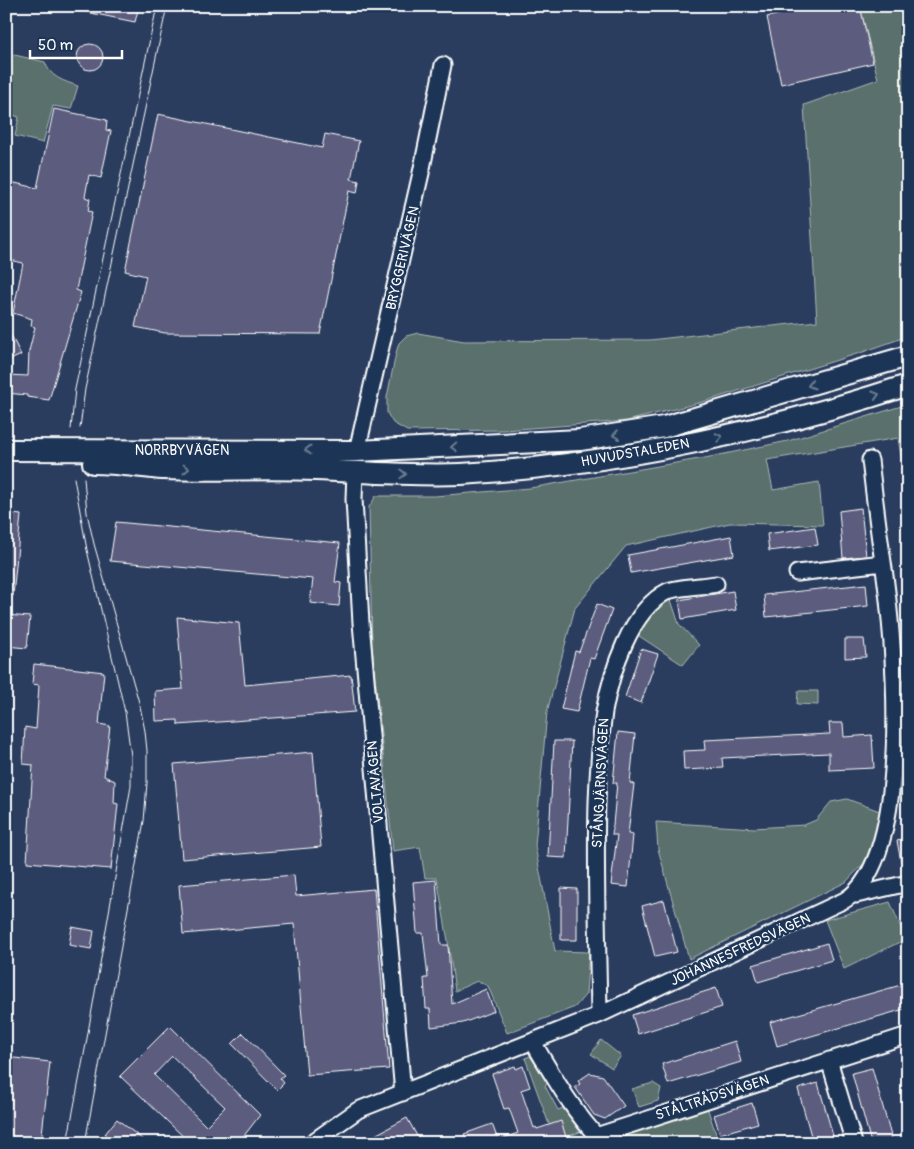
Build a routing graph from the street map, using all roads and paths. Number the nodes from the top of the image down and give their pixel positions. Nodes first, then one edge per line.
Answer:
1 (443, 66) dead end
2 (908, 356) edge
3 (908, 385) edge
4 (6, 450) edge
5 (357, 450) junction
6 (870, 460) dead end
7 (6, 462) edge
8 (354, 472) junction
9 (883, 563) junction
10 (797, 573) dead end
11 (716, 584) dead end
12 (908, 883) edge
13 (856, 895) junction
14 (599, 1015) junction
15 (908, 1035) edge
16 (533, 1042) junction
17 (829, 1060) junction
18 (403, 1093) junction
19 (600, 1139) edge
20 (311, 1143) edge
21 (854, 1143) edge

1 - 5 street, BRYGGERIVÄGEN
2 -> 5 main road, HUVUDSTALEDEN
8 -> 3 main road, HUVUDSTALEDEN
5 -> 4 main road, NORRBYVÄGEN
5 - 8 main road
6 - 9 street, JOHANNESFREDSVÄGEN
7 -> 8 main road, NORRBYVÄGEN
8 - 18 street, VOLTAVÄGEN
9 - 10 street
9 - 13 street, JOHANNESFREDSVÄGEN
11 - 14 street, STÅNGJÄRNSVÄGEN
12 - 13 street
13 - 14 street, JOHANNESFREDSVÄGEN
14 - 16 street, JOHANNESFREDSVÄGEN
15 - 17 street, STÅLTRÅDSVÄGEN
16 - 18 street, JOHANNESFREDSVÄGEN
16 - 19 street
17 - 19 street, STÅLTRÅDSVÄGEN
17 - 21 street
18 - 20 street, JOHANNESFREDSVÄGEN

